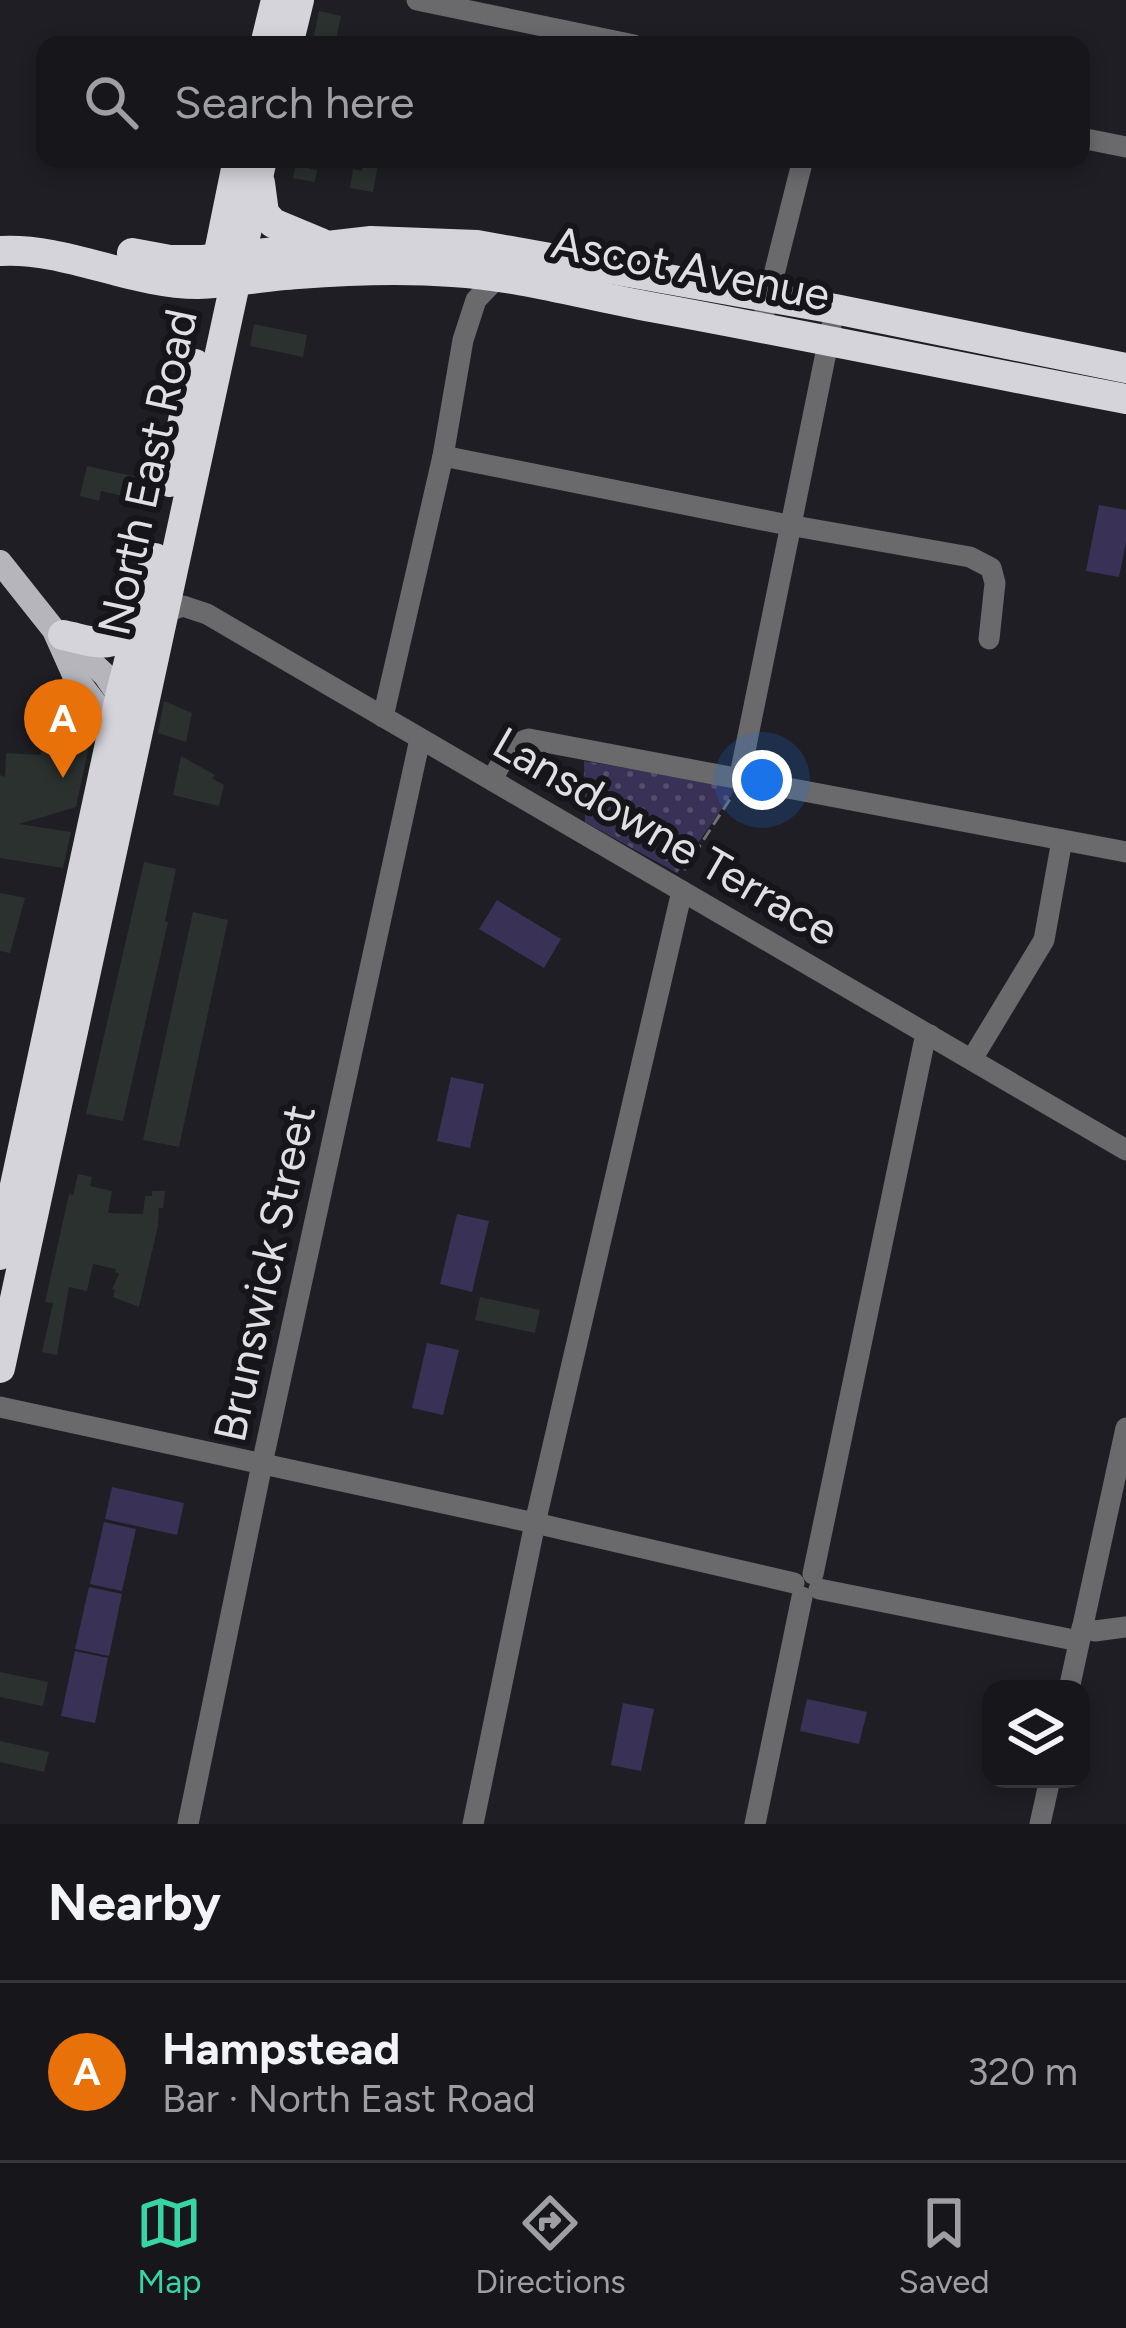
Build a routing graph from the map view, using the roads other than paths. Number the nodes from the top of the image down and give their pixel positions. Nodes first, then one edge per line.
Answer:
1 (276, 0) edge
2 (299, 0) edge
3 (417, 0) edge
4 (267, 36) edge
5 (290, 36) edge
6 (591, 36) edge
7 (1090, 140) edge
8 (1126, 147) edge
9 (252, 168) edge
10 (254, 168) edge
11 (801, 168) edge
12 (0, 233) edge
13 (324, 244) junction
14 (0, 251) edge
15 (227, 269) junction
16 (498, 277) junction
17 (768, 297) junction
18 (835, 309) junction
19 (760, 328) junction
20 (828, 340) junction
21 (1126, 368) edge
22 (1126, 399) edge
23 (443, 455) junction
24 (790, 525) junction
25 (0, 562) edge
26 (151, 620) junction
27 (59, 633) junction
28 (988, 639) dead end
29 (121, 697) junction
30 (383, 717) junction
31 (125, 737) junction
32 (420, 739) junction
33 (492, 780) junction
34 (740, 786) junction
35 (1062, 840) junction
36 (1126, 852) edge
37 (683, 880) junction
38 (929, 1035) junction
39 (972, 1059) junction
40 (1126, 1150) edge
41 (0, 1252) edge
42 (0, 1368) edge
43 (0, 1407) edge
44 (1126, 1428) edge
45 (262, 1464) junction
46 (535, 1523) junction
47 (807, 1586) junction
48 (1126, 1627) edge
49 (1080, 1635) junction
50 (1071, 1680) edge
51 (1048, 1788) edge
52 (188, 1824) edge
53 (472, 1824) edge
54 (755, 1824) edge
55 (1040, 1824) edge

1 - 4 highway
2 - 5 highway
3 - 6 street
7 - 8 street
9 - 15 highway, North East Road
10 - 13 highway
11 - 17 street
12 - 15 highway
13 - 15 highway, Ascot Avenue
13 - 17 highway, Ascot Avenue
14 - 15 highway
15 - 16 highway, Ascot Avenue
15 - 26 highway, North East Road
16 - 19 highway, Ascot Avenue
16 - 23 street
17 - 18 highway, Ascot Avenue
17 - 19 street
18 - 20 street
18 - 21 highway, Ascot Avenue
19 - 20 highway, Ascot Avenue
20 - 22 highway, Ascot Avenue
20 - 24 street
23 - 24 street
23 - 30 street
24 - 28 street
24 - 34 street
25 - 27 main road
26 - 27 highway
26 - 29 highway, North East Road
26 - 30 street, Lansdowne Terrace
26 - 31 highway, North East Road
27 - 29 main road
27 - 31 main road
29 - 31 highway
30 - 32 street, Lansdowne Terrace
31 - 41 highway, North East Road
31 - 42 highway, North East Road
32 - 33 street, Lansdowne Terrace
32 - 45 street, Brunswick Street
33 - 34 street
33 - 37 street, Lansdowne Terrace
34 - 35 street
35 - 36 street
35 - 39 street
37 - 38 street, Lansdowne Terrace
37 - 46 street
38 - 39 street, Lansdowne Terrace
38 - 47 street
39 - 40 street, Lansdowne Terrace
43 - 45 street
44 - 49 street
45 - 46 street
45 - 52 street, Brunswick Street
46 - 47 street
46 - 53 street
47 - 49 street
47 - 54 street
48 - 49 street
49 - 50 street
51 - 55 street

